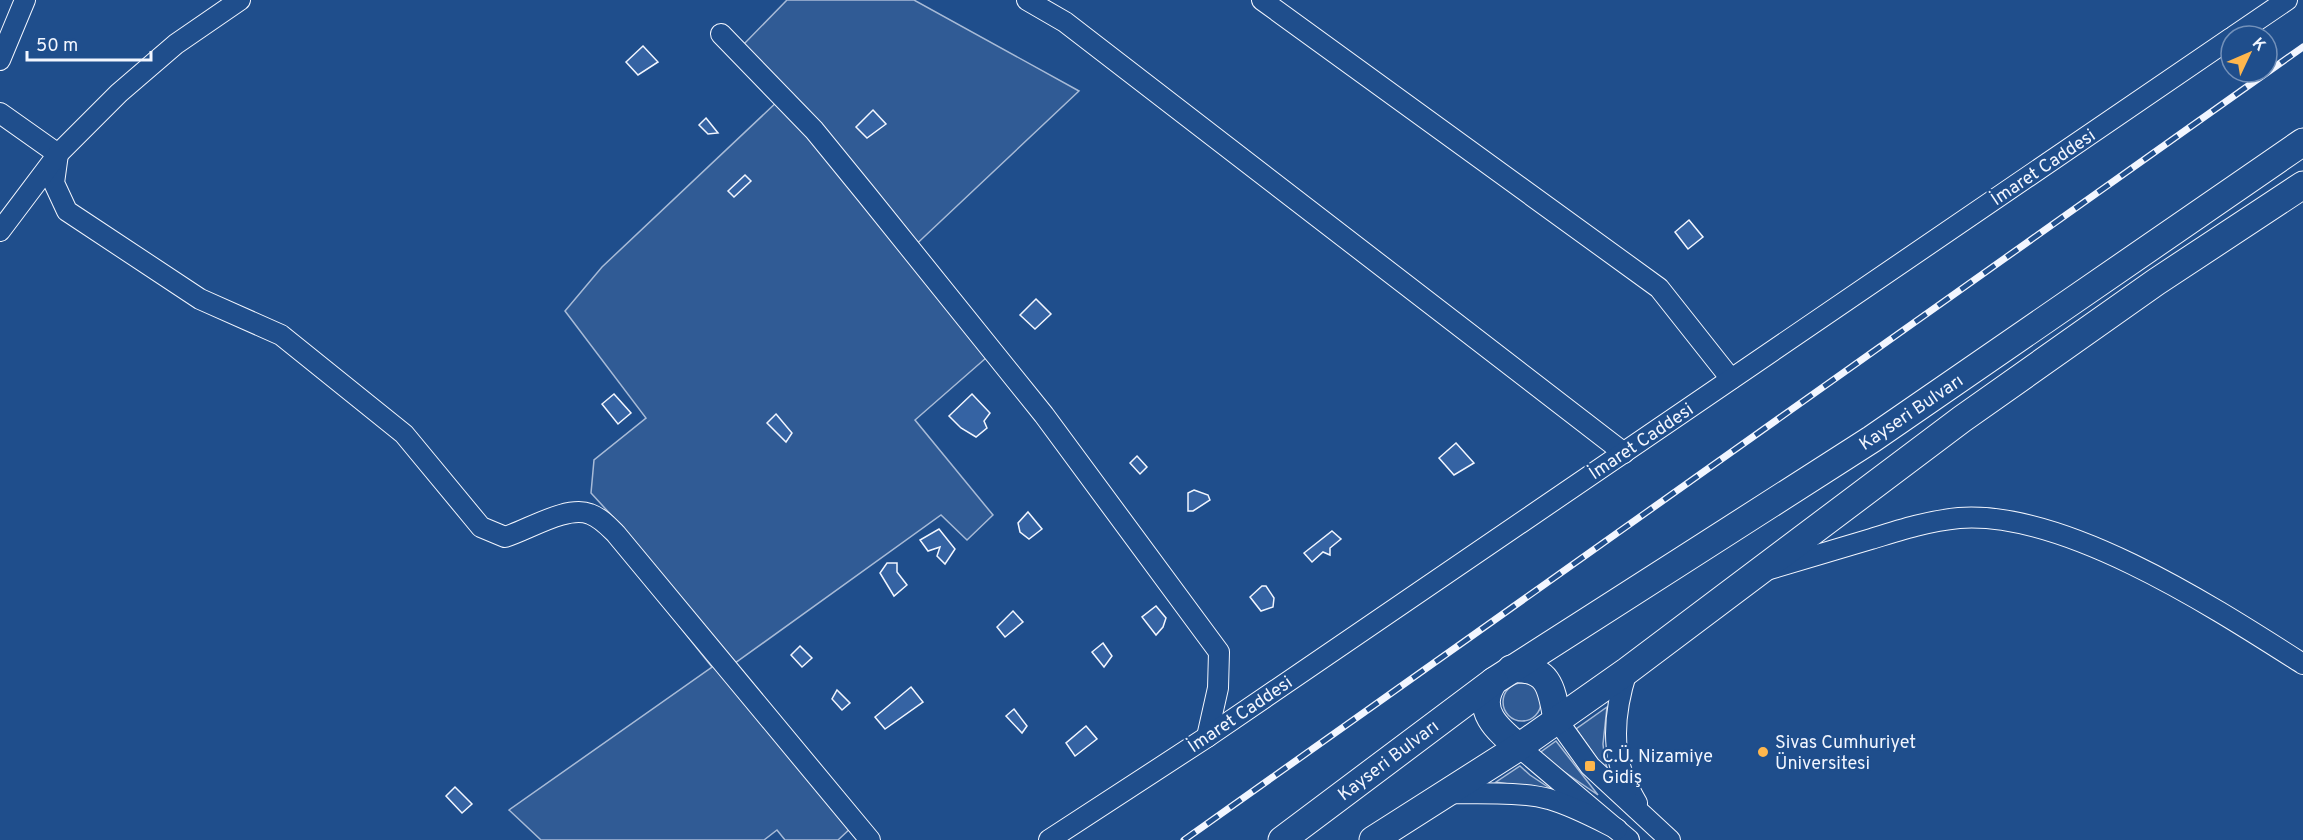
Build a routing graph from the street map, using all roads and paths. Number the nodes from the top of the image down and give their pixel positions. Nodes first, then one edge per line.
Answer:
1 (25, 0) edge
2 (240, 0) edge
3 (1027, 0) edge
4 (1262, 0) edge
5 (2287, 0) edge
6 (2252, 24) edge
7 (721, 34) dead end
8 (2219, 47) edge
9 (0, 60) edge
10 (0, 113) edge
11 (2303, 142) edge
12 (58, 154) junction
13 (2303, 184) edge
14 (0, 231) edge
15 (1731, 380) junction
16 (1624, 453) junction
17 (1756, 574) junction
18 (2303, 664) edge
19 (1628, 671) junction
20 (1502, 675) junction
21 (1557, 720) junction
22 (1207, 737) junction
23 (1519, 747) junction
24 (1447, 793) junction
25 (1642, 813) junction
26 (1623, 834) edge
27 (870, 840) edge
28 (1049, 840) edge
29 (1282, 840) edge
30 (1373, 840) edge
31 (1670, 840) edge

1 - 9 street
2 - 12 street
3 - 16 street
4 - 15 street
5 - 6 street, İmaret Caddesi
7 - 22 street
8 - 15 street, İmaret Caddesi
10 - 12 street
11 - 20 highway, Kayseri Bulvarı
12 - 14 street
12 - 27 street
13 - 17 highway, Kayseri Bulvarı
15 - 16 street, İmaret Caddesi
16 - 22 street, İmaret Caddesi
17 - 18 street
17 - 19 highway, Kayseri Bulvarı
19 - 21 highway, Kayseri Bulvarı
19 - 25 street
20 - 21 highway
20 - 23 highway
20 - 29 highway, Kayseri Bulvarı
21 - 23 highway
21 - 25 street
22 - 28 street, İmaret Caddesi
23 - 24 highway
23 - 26 street
24 - 26 street
24 - 30 highway
25 - 31 street

